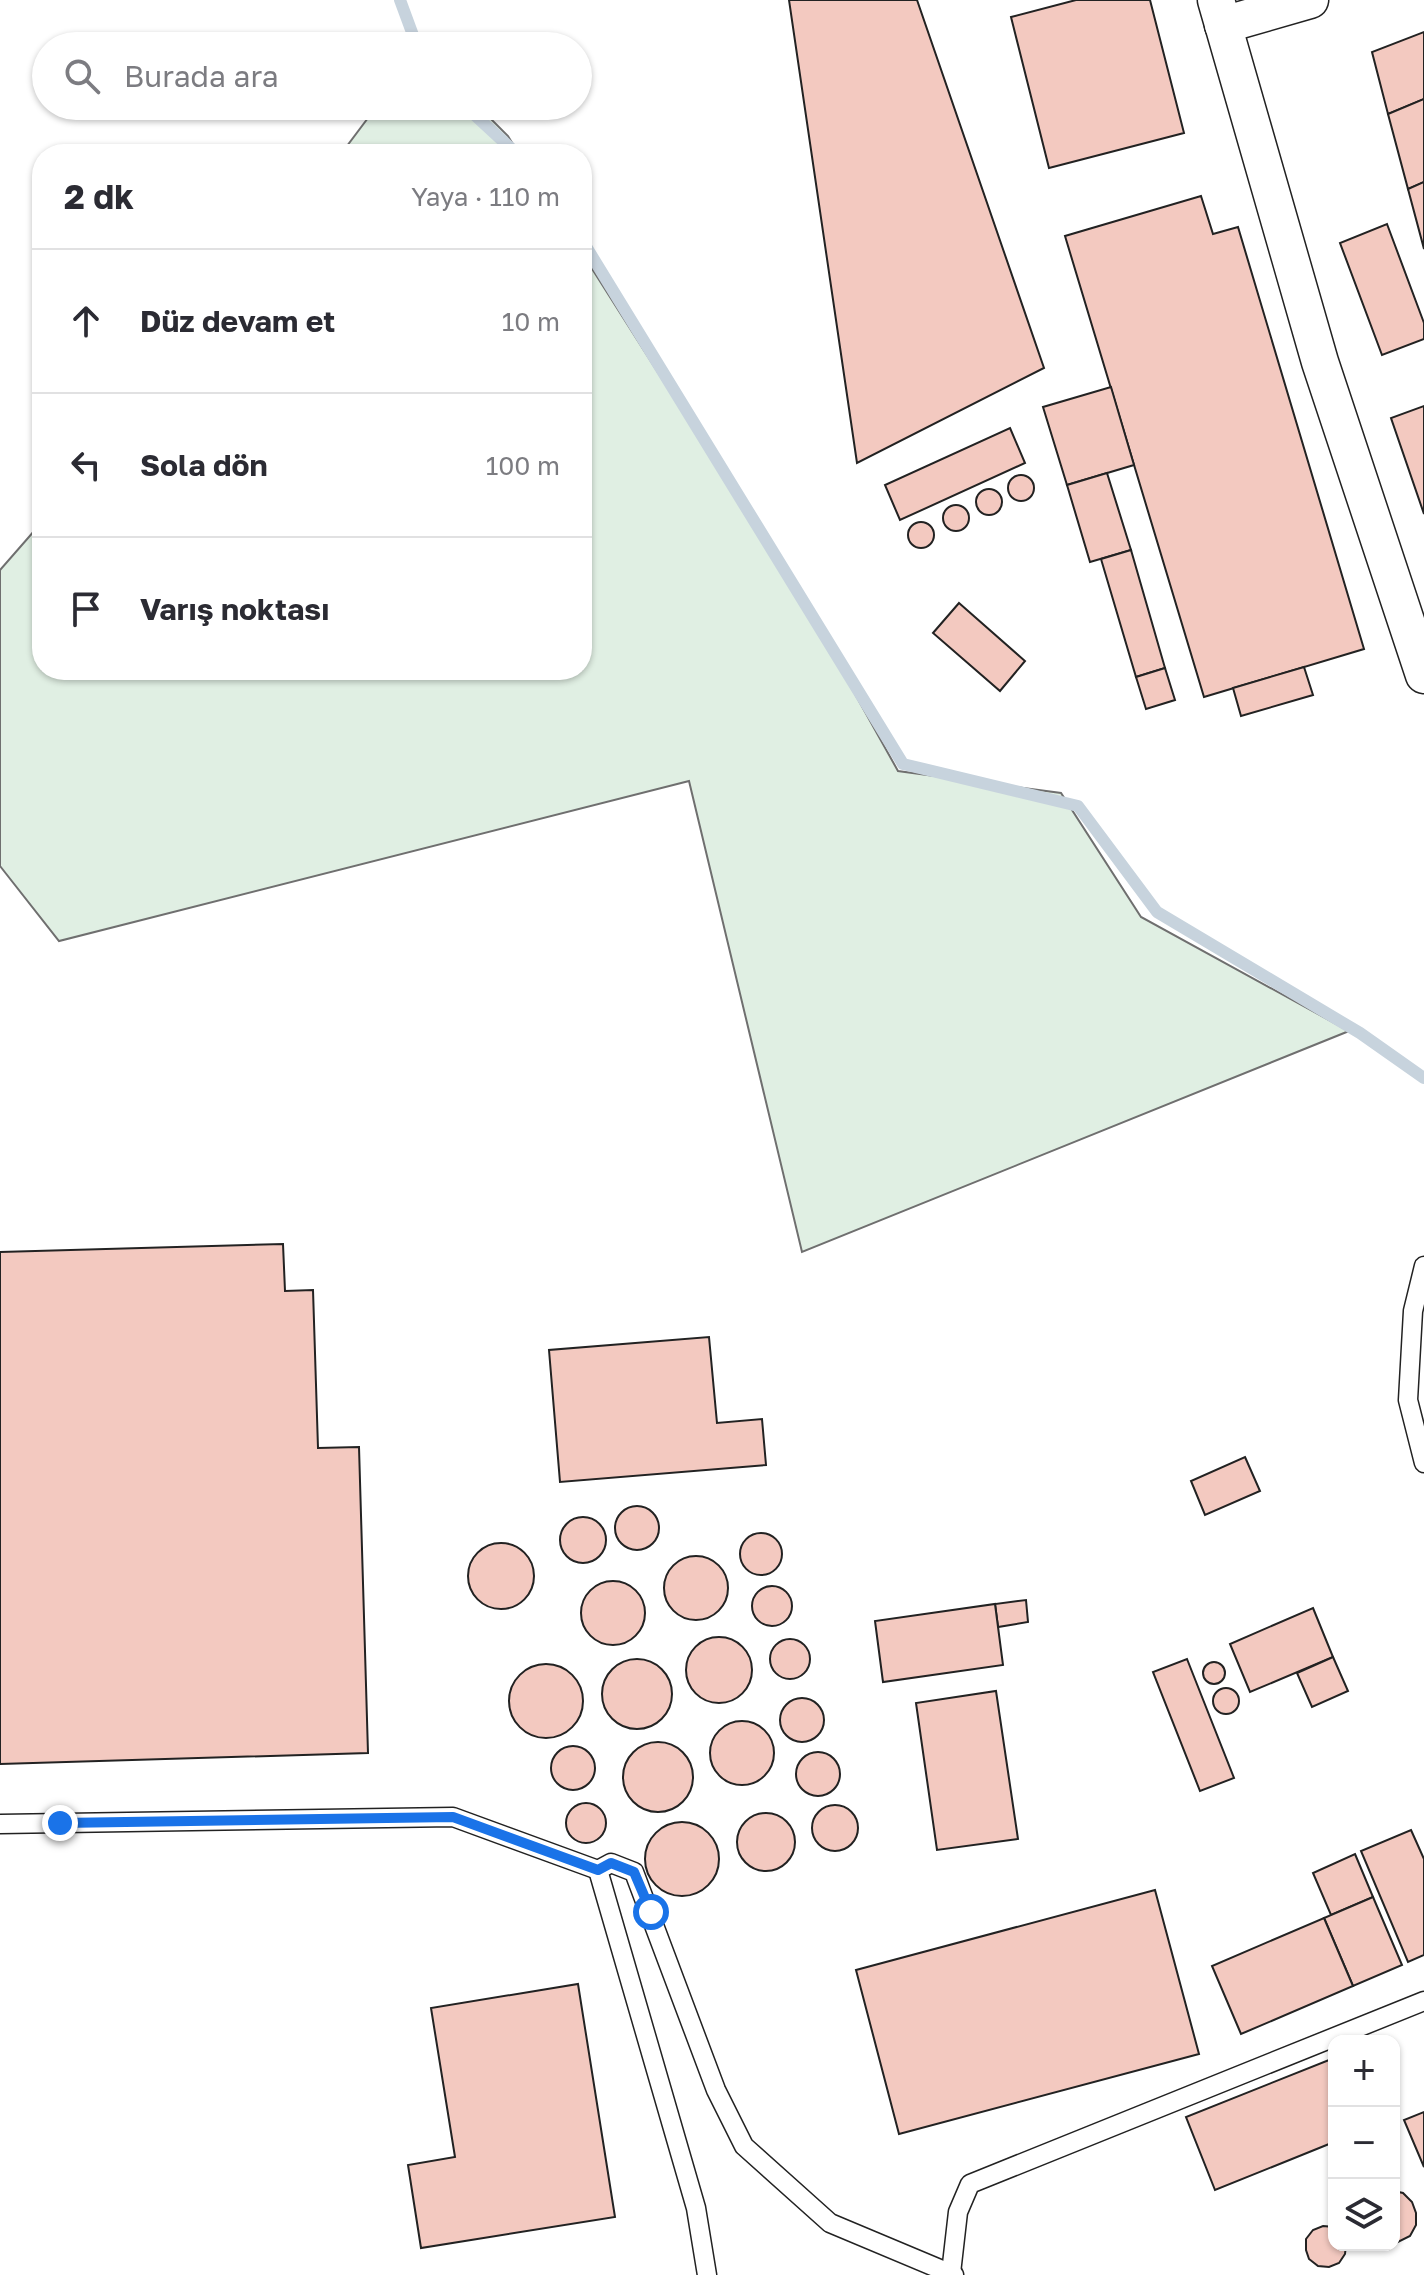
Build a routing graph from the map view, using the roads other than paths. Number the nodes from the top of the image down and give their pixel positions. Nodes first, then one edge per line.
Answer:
1 (1310, 0) edge
2 (1219, 13) edge
3 (1424, 675) edge
4 (1424, 1266) edge
5 (1424, 1463) edge
6 (0, 1824) edge
7 (598, 1870) junction
8 (1424, 2001) edge
9 (953, 2274) edge
10 (707, 2275) edge

1 - 2 street
2 - 3 street
4 - 5 lane
6 - 7 lane
7 - 9 lane
7 - 10 lane
8 - 9 lane

